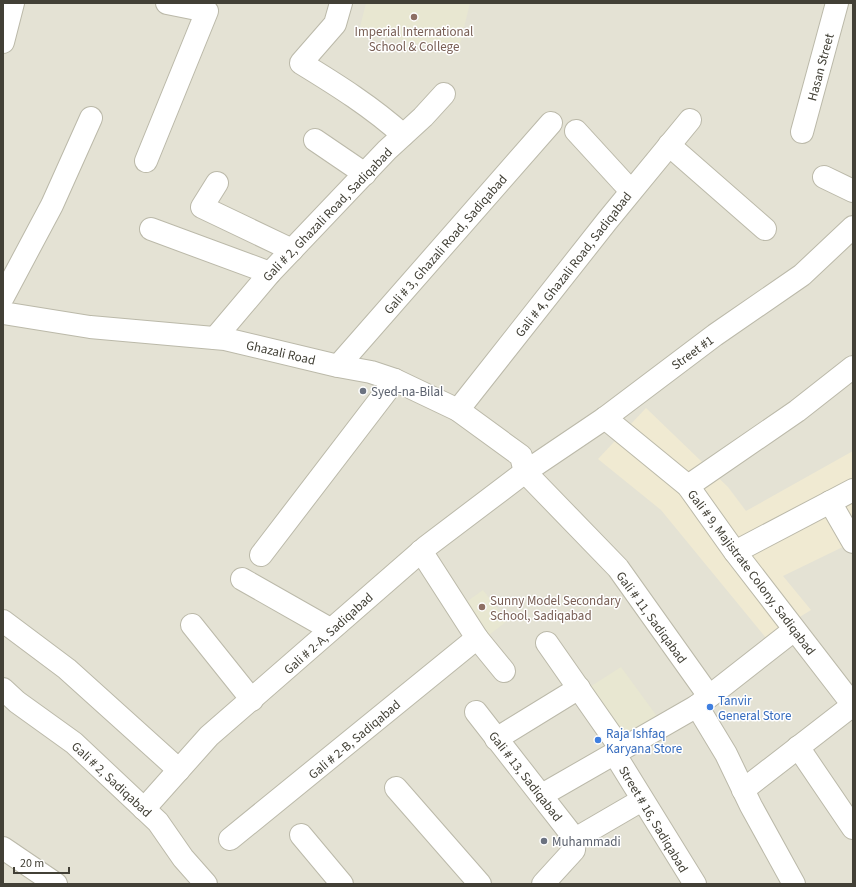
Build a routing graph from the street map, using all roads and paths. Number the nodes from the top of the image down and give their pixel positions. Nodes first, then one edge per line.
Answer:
1 (13, 3) edge
2 (167, 3) edge
3 (341, 3) edge
4 (837, 3) edge
5 (3, 42) edge
6 (444, 94) dead end
7 (91, 118) dead end
8 (690, 120) dead end
9 (551, 123) dead end
10 (576, 131) dead end
11 (802, 132) dead end
12 (403, 135) junction
13 (315, 140) dead end
14 (669, 145) junction
15 (146, 161) dead end
16 (365, 174) junction
17 (824, 177) dead end
18 (217, 183) dead end
19 (631, 191) junction
20 (853, 191) edge
21 (853, 227) edge
22 (151, 229) dead end
23 (765, 229) dead end
24 (292, 250) junction
25 (270, 273) junction
26 (3, 297) edge
27 (3, 313) edge
28 (215, 338) junction
29 (338, 366) junction
30 (853, 367) edge
31 (395, 380) junction
32 (458, 410) junction
33 (604, 418) junction
34 (525, 472) junction
35 (688, 486) junction
36 (853, 490) edge
37 (830, 502) junction
38 (853, 542) edge
39 (421, 551) junction
40 (736, 552) junction
41 (261, 555) dead end
42 (242, 579) dead end
43 (3, 621) edge
44 (192, 625) dead end
45 (330, 629) junction
46 (794, 630) junction
47 (477, 638) junction
48 (548, 643) dead end
49 (504, 671) dead end
50 (579, 688) junction
51 (3, 689) edge
52 (252, 700) junction
53 (703, 701) junction
54 (853, 705) edge
55 (476, 712) dead end
56 (496, 739) junction
57 (798, 747) junction
58 (618, 751) junction
59 (179, 770) junction
60 (396, 788) dead end
61 (743, 790) junction
62 (542, 795) junction
63 (642, 800) junction
64 (144, 809) junction
65 (853, 828) edge
66 (301, 835) dead end
67 (230, 839) dead end
68 (575, 839) junction
69 (3, 848) edge
70 (555, 879) edge
71 (56, 884) edge
72 (206, 884) edge
73 (342, 884) edge
74 (480, 884) edge
75 (694, 884) edge
76 (794, 884) edge

1 - 5 street
2 - 15 street
3 - 12 street
4 - 11 street, Hasan Street
6 - 12 street, Gali # 2, Ghazali Road, Sadiqabad
7 - 26 street
8 - 14 street, Gali # 4, Ghazali Road, Sadiqabad
9 - 29 street, Gali # 3, Ghazali Road, Sadiqabad
10 - 19 street
12 - 16 street, Gali # 2, Ghazali Road, Sadiqabad
13 - 16 street
14 - 19 street, Gali # 4, Ghazali Road, Sadiqabad
14 - 23 street
16 - 24 street, Gali # 2, Ghazali Road, Sadiqabad
17 - 20 street
18 - 24 street
19 - 32 street, Gali # 4, Ghazali Road, Sadiqabad
21 - 33 street, Street #1
22 - 25 street
24 - 25 street, Gali # 2, Ghazali Road, Sadiqabad
25 - 28 street, Gali # 2, Ghazali Road, Sadiqabad
27 - 28 street, Ghazali Road
28 - 29 street, Ghazali Road
29 - 31 street, Ghazali Road
30 - 35 street
31 - 32 street, Ghazali Road
31 - 41 street
32 - 34 street, Ghazali Road
33 - 34 street, Street #1
33 - 35 street, Gali # 9, Majistrate Colony, Sadiqabad
34 - 39 street, Gali # 2-A, Sadiqabad
34 - 53 street, Gali # 11, Sadiqabad
35 - 40 street, Gali # 9, Majistrate Colony, Sadiqabad
36 - 37 street
37 - 38 street
37 - 40 street
39 - 45 street, Gali # 2-A, Sadiqabad
39 - 47 street
40 - 46 street, Gali # 9, Majistrate Colony, Sadiqabad
42 - 45 street
43 - 59 street
44 - 52 street
45 - 52 street, Gali # 2-A, Sadiqabad
46 - 53 street
46 - 54 street, Gali # 9, Majistrate Colony, Sadiqabad
47 - 49 street
47 - 67 street, Gali # 2-B, Sadiqabad
48 - 50 street, Street # 16, Sadiqabad
50 - 56 street
50 - 58 street, Street # 16, Sadiqabad
51 - 64 street, Gali # 2, Sadiqabad
52 - 59 street, Gali # 2-A, Sadiqabad
53 - 58 street
53 - 61 street, Gali # 11, Sadiqabad
54 - 57 street
55 - 56 street, Gali # 13, Sadiqabad
56 - 62 street, Gali # 13, Sadiqabad
57 - 61 street
57 - 65 street
58 - 62 street
58 - 63 street, Street # 16, Sadiqabad
59 - 64 street, Gali # 2-A, Sadiqabad
60 - 74 street
61 - 76 street, Gali # 11, Sadiqabad
62 - 68 street, Gali # 13, Sadiqabad
63 - 68 street
63 - 75 street, Street # 16, Sadiqabad
64 - 72 street, Gali # 2, Sadiqabad
66 - 73 street
68 - 70 street
69 - 71 street

